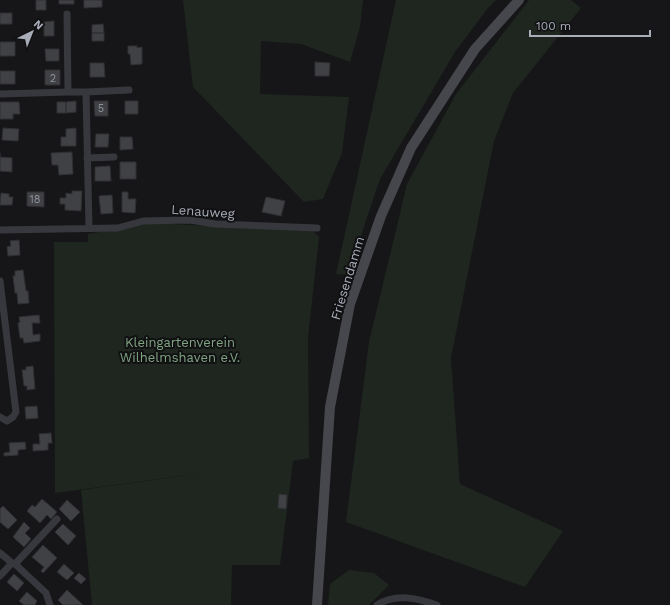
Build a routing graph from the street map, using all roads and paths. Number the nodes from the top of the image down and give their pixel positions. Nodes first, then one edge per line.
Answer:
1 (519, 0) edge
2 (67, 14) dead end
3 (129, 90) dead end
4 (68, 92) junction
5 (86, 92) junction
6 (0, 94) edge
7 (114, 157) dead end
8 (87, 158) junction
9 (89, 228) junction
10 (317, 228) dead end
11 (0, 230) edge
12 (0, 281) edge
13 (0, 417) edge
14 (57, 519) dead end
15 (0, 553) edge
16 (13, 564) junction
17 (0, 576) edge
18 (50, 605) edge
19 (317, 605) edge
20 (377, 605) edge
21 (437, 605) edge

1 - 19 main road, Friesendamm
2 - 4 street
3 - 5 street
4 - 5 street
4 - 6 street
5 - 8 street
7 - 8 street
8 - 9 street
9 - 10 street, Lenauweg
9 - 11 street, Lenauweg
12 - 13 street
14 - 16 street
15 - 16 street
16 - 17 street
16 - 18 street
20 - 21 street

